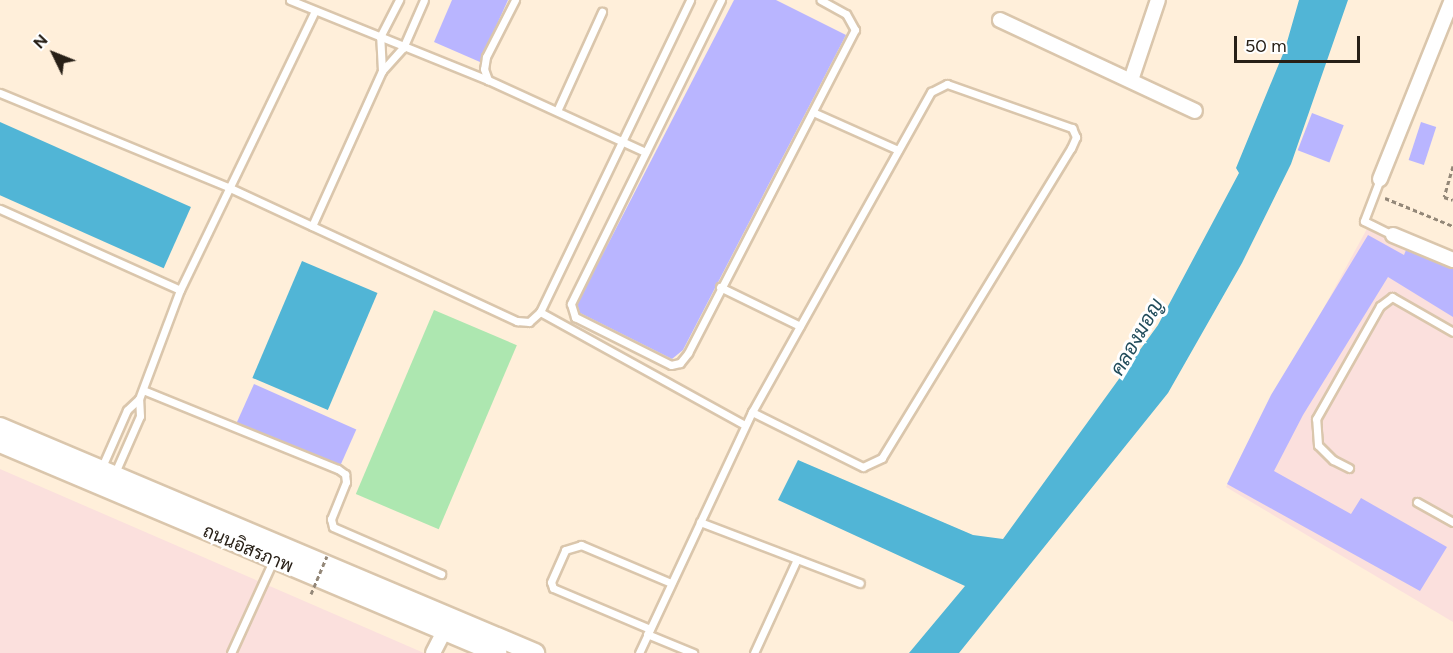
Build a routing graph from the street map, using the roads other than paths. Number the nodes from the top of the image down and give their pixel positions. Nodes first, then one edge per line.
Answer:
1 (290, 0) edge
2 (399, 0) edge
3 (424, 0) edge
4 (514, 0) edge
5 (690, 0) edge
6 (721, 0) edge
7 (821, 0) edge
8 (1158, 0) edge
9 (1452, 0) edge
10 (315, 11) junction
11 (602, 12) dead end
12 (1000, 20) dead end
13 (380, 37) junction
14 (403, 48) junction
15 (382, 70) junction
16 (488, 80) junction
17 (1131, 80) junction
18 (0, 93) edge
19 (556, 111) junction
20 (1196, 111) dead end
21 (813, 112) junction
22 (622, 140) junction
23 (898, 150) junction
24 (645, 152) junction
25 (1380, 178) joint
26 (228, 187) junction
27 (0, 209) edge
28 (312, 226) junction
29 (1393, 235) joint
30 (1453, 260) edge
31 (720, 287) junction
32 (180, 290) junction
33 (540, 312) junction
34 (800, 326) junction
35 (1453, 332) edge
36 (143, 390) junction
37 (140, 399) junction
38 (752, 412) junction
39 (745, 425) junction
40 (0, 427) edge
41 (0, 443) edge
42 (1349, 468) dead end
43 (105, 479) junction
44 (1417, 502) dead end
45 (700, 522) junction
46 (1453, 522) edge
47 (797, 559) junction
48 (273, 561) junction
49 (441, 574) dead end
50 (671, 583) junction
51 (860, 583) dead end
52 (444, 631) junction
53 (648, 632) junction
54 (231, 653) edge
55 (433, 653) edge
56 (497, 653) edge
57 (535, 653) edge
58 (639, 653) edge
59 (693, 653) edge
60 (754, 653) edge

1 - 10 lane
2 - 13 lane
3 - 14 lane
4 - 16 lane
5 - 22 lane
6 - 24 lane
7 - 21 lane
8 - 17 street
9 - 25 street
10 - 13 lane
10 - 26 lane
11 - 19 lane
12 - 17 street
13 - 14 lane
13 - 15 lane
14 - 15 lane
14 - 16 lane
15 - 28 lane
16 - 19 lane
17 - 20 street
18 - 26 lane
19 - 22 lane
21 - 23 lane
21 - 31 lane
22 - 24 lane
22 - 33 lane
23 - 34 lane
23 - 38 lane
24 - 31 lane
25 - 29 lane
26 - 28 lane
26 - 32 lane
27 - 32 lane
28 - 33 lane
29 - 30 street
31 - 34 lane
32 - 36 lane
33 - 39 lane
34 - 38 lane
35 - 42 lane
36 - 37 lane
36 - 49 lane
37 - 43 lane
37 - 43 lane
38 - 39 lane
39 - 45 lane
40 - 43 main road
41 - 43 main road, ถนนอิสรภาพ
43 - 48 main road, ถนนอิสรภาพ
43 - 57 main road
44 - 46 lane
45 - 47 lane
45 - 50 lane
47 - 51 lane
47 - 60 lane
48 - 52 main road, ถนนอิสรภาพ
48 - 54 lane
50 - 53 lane
50 - 53 lane
52 - 55 street
52 - 56 main road, ถนนอิสรภาพ
53 - 58 lane
53 - 59 lane

